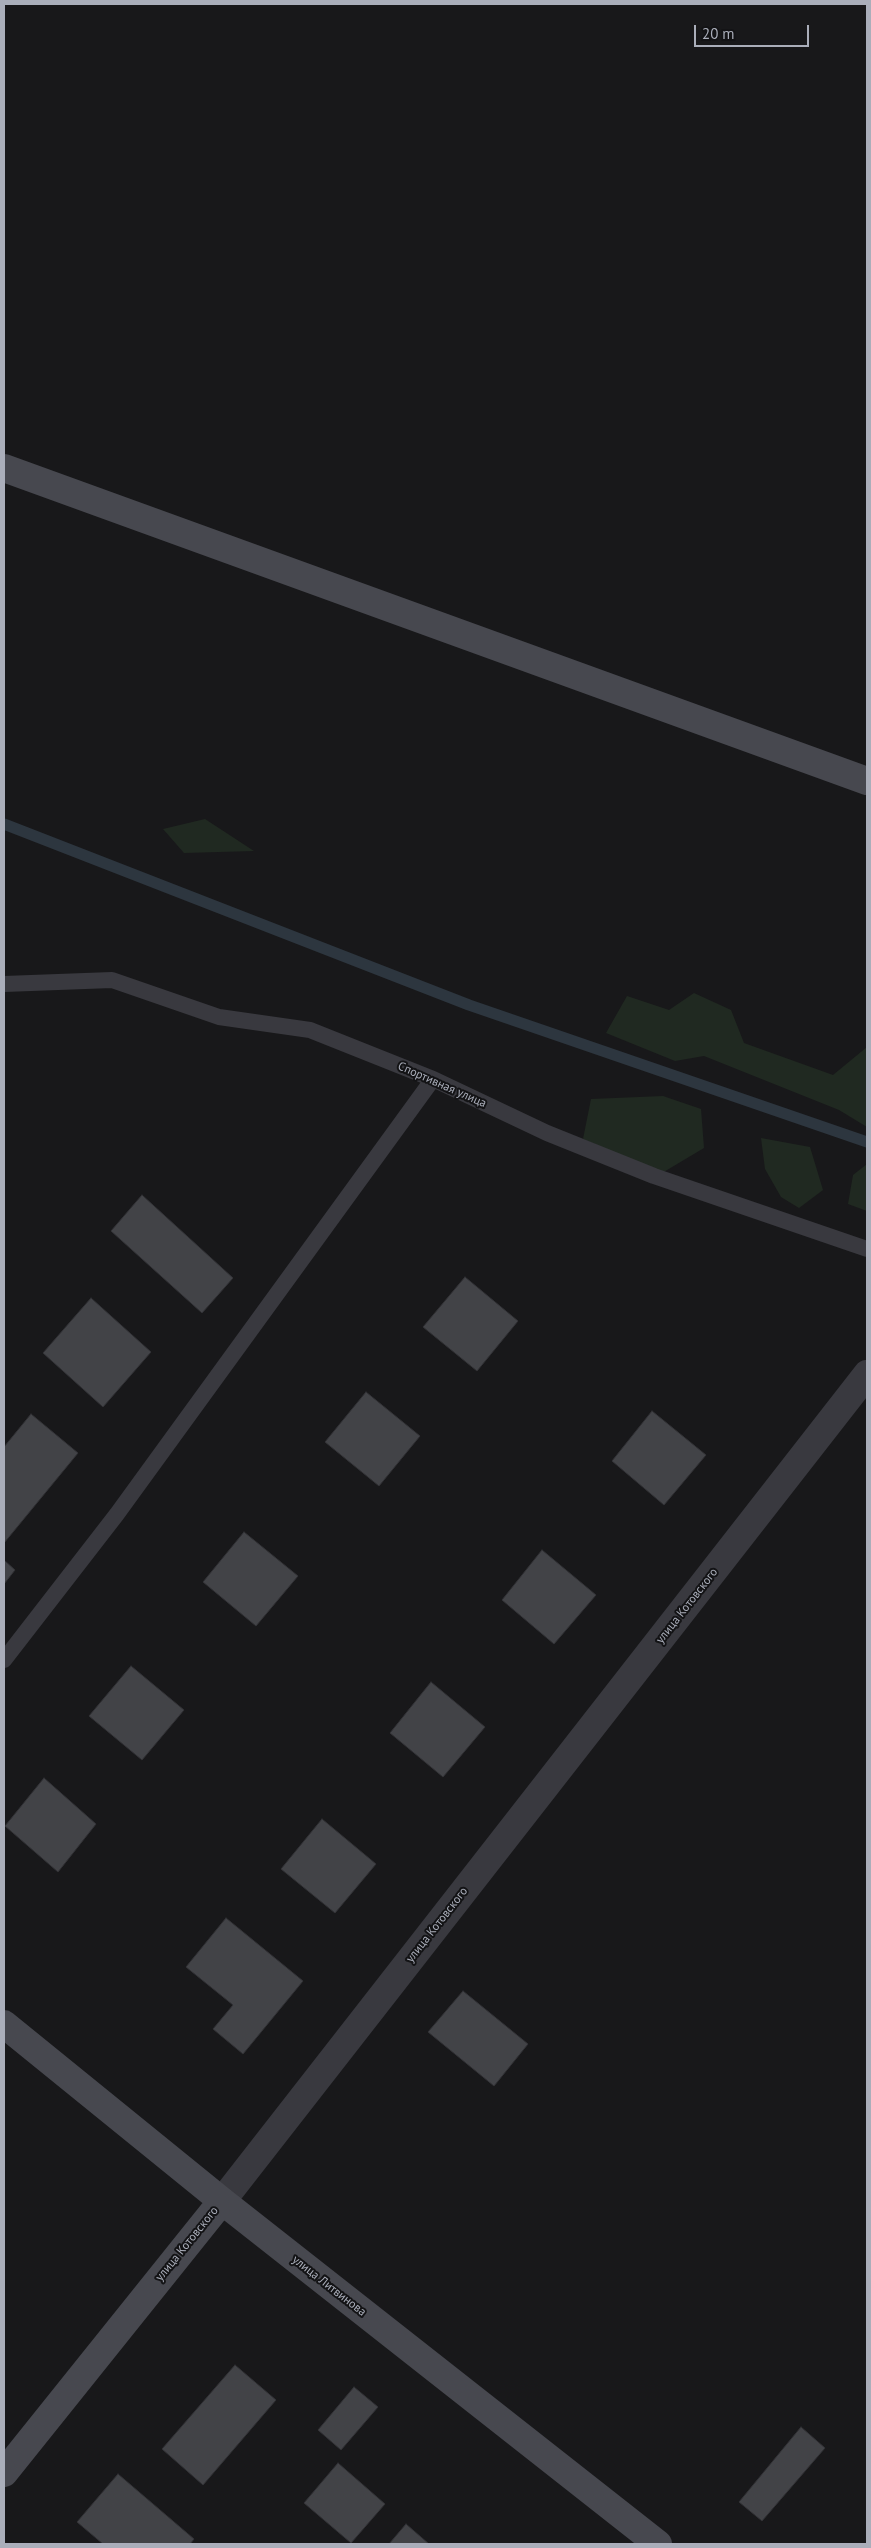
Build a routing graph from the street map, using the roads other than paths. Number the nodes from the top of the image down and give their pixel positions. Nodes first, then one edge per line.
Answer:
1 (4, 468) edge
2 (867, 781) edge
3 (4, 984) edge
4 (433, 1079) junction
5 (867, 1249) edge
6 (867, 1374) edge
7 (4, 1660) edge
8 (4, 2024) edge
9 (222, 2201) junction
10 (4, 2473) edge
11 (658, 2544) edge

1 - 2 street
3 - 4 lane, Спортивная улица
4 - 5 lane, Спортивная улица
4 - 7 lane
6 - 9 street, улица Котовского
8 - 9 street, улица Литвинова
9 - 10 street, улица Котовского
9 - 11 street, улица Литвинова

